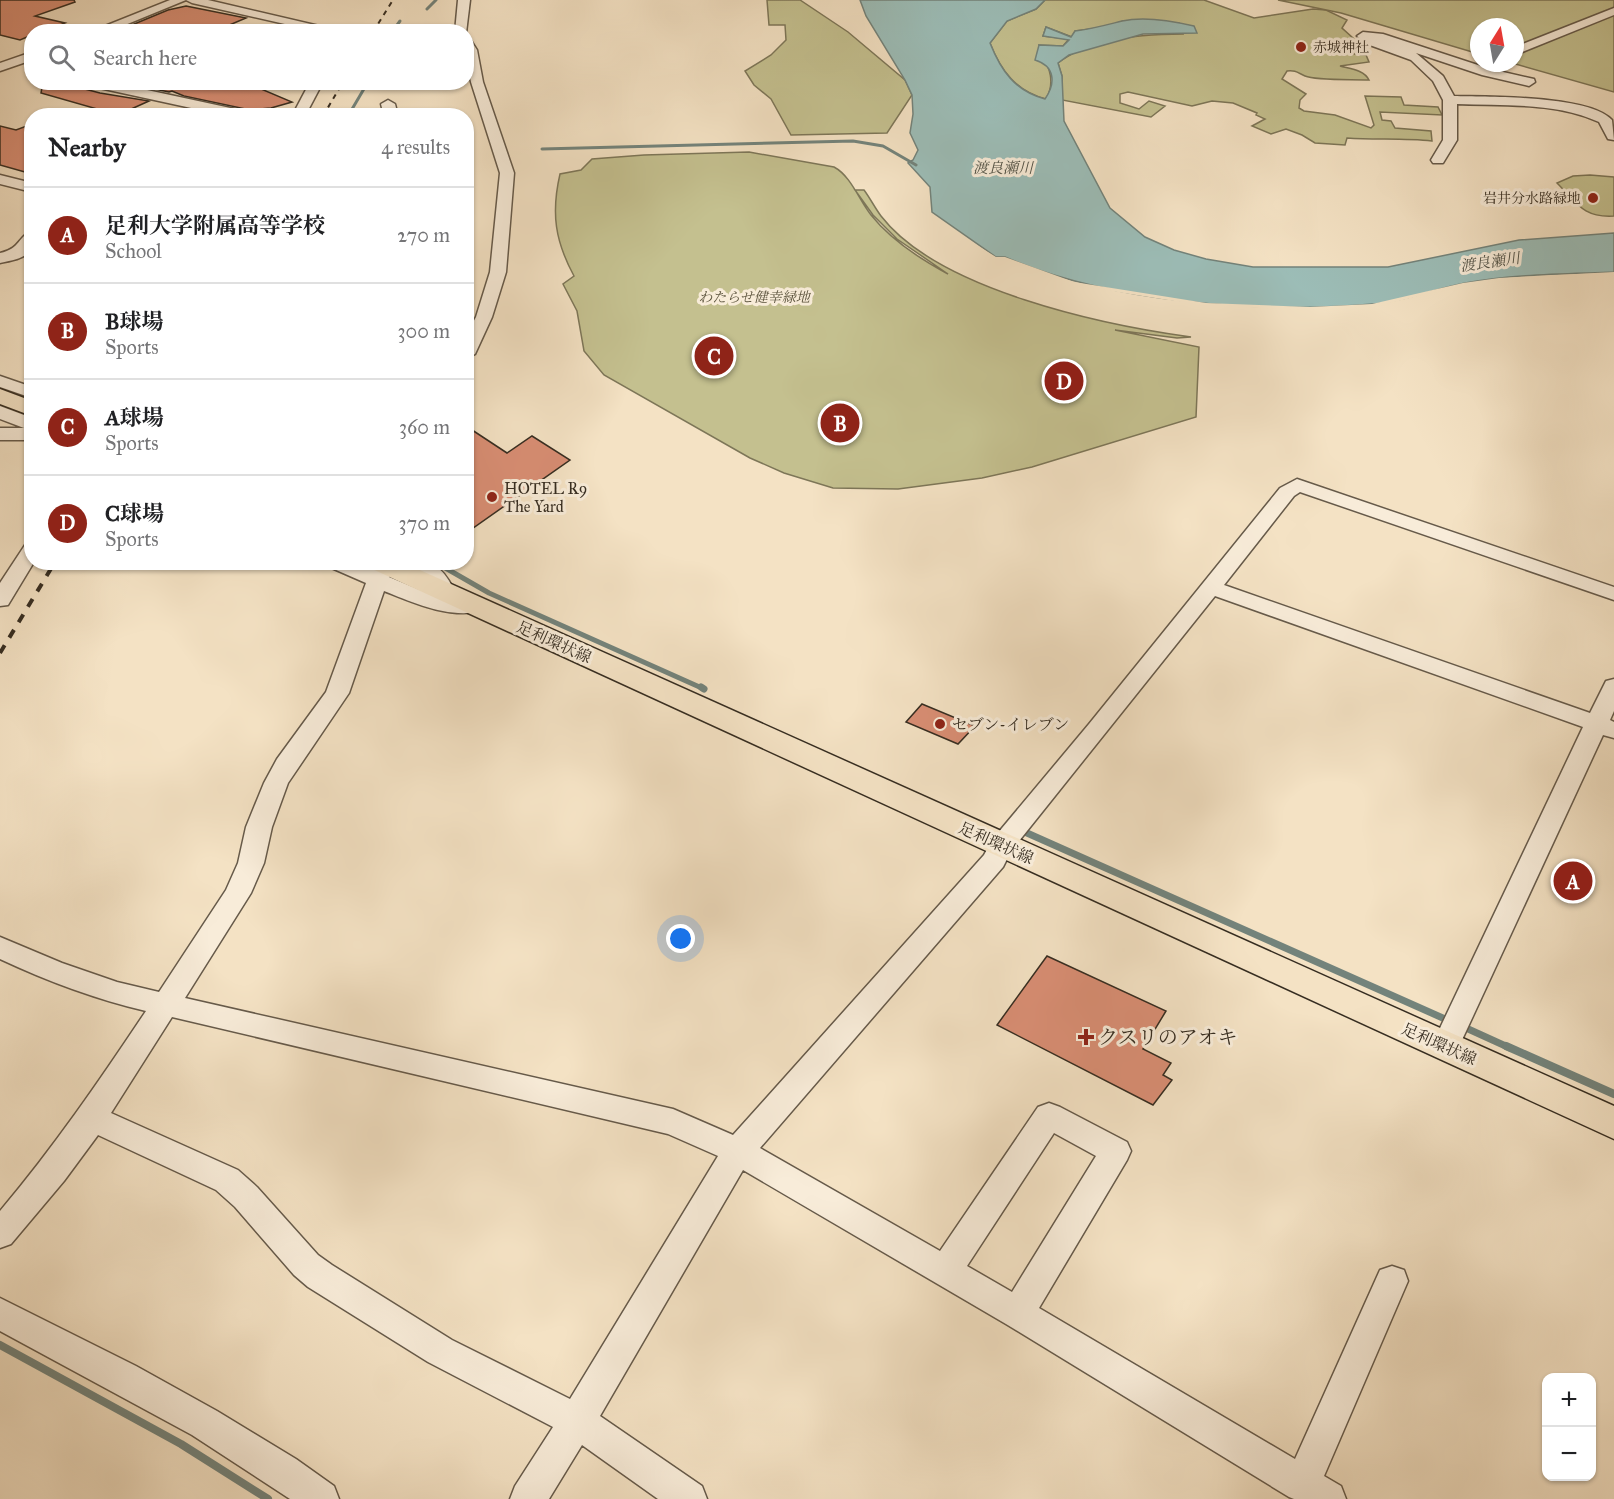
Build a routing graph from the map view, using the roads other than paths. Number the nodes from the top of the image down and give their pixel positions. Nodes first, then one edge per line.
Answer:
1 (180, 0) edge
2 (192, 0) edge
3 (225, 0) edge
4 (464, 0) edge
5 (212, 4) junction
6 (1614, 11) edge
7 (117, 24) edge
8 (303, 24) edge
9 (462, 24) edge
10 (1524, 47) edge
11 (0, 55) edge
12 (24, 59) edge
13 (18, 61) junction
14 (1470, 62) edge
15 (24, 63) edge
16 (474, 66) edge
17 (0, 68) edge
18 (1500, 72) edge
19 (1529, 82) dead end
20 (127, 90) edge
21 (313, 90) edge
22 (1450, 100) junction
23 (212, 108) edge
24 (302, 108) edge
25 (1613, 136) edge
26 (1438, 160) dead end
27 (0, 179) edge
28 (24, 186) edge
29 (24, 246) edge
30 (0, 258) edge
31 (474, 336) edge
32 (0, 381) edge
33 (0, 396) edge
34 (24, 403) edge
35 (24, 406) edge
36 (24, 409) edge
37 (0, 412) edge
38 (0, 434) edge
39 (24, 434) edge
40 (24, 562) edge
41 (380, 570) edge
42 (384, 570) edge
43 (387, 570) edge
44 (425, 570) edge
45 (1210, 587) junction
46 (443, 590) junction
47 (1614, 594) edge
48 (0, 600) edge
49 (474, 606) junction
50 (1614, 686) edge
51 (1604, 726) edge
52 (1001, 846) junction
53 (0, 947) edge
54 (166, 1005) junction
55 (1445, 1047) junction
56 (90, 1120) junction
57 (1614, 1123) edge
58 (738, 1150) junction
59 (0, 1234) edge
60 (945, 1270) junction
61 (1392, 1281) dead end
62 (1018, 1313) junction
63 (0, 1314) edge
64 (577, 1421) junction
65 (1315, 1491) edge
66 (321, 1499) edge
67 (528, 1499) edge
68 (689, 1499) edge

1 - 7 street
2 - 5 street
3 - 5 street
4 - 9 street
5 - 8 street
6 - 10 street
11 - 13 street
12 - 13 street
13 - 15 street
13 - 17 street
14 - 22 street
16 - 31 street
18 - 19 street
20 - 23 street
21 - 24 street
22 - 25 street
22 - 26 street
27 - 28 street
29 - 30 street
32 - 34 street
33 - 35 main road
36 - 37 street
38 - 39 street
40 - 48 street
41 - 54 street
42 - 49 street
43 - 46 main road, 足利環状線
44 - 46 street
45 - 47 street
45 - 51 street
45 - 52 street
46 - 49 main road, 足利環状線
49 - 52 main road, 足利環状線
50 - 51 street
51 - 55 street
52 - 55 main road, 足利環状線
52 - 58 street
53 - 54 street
54 - 56 street
54 - 58 street
55 - 57 main road, 足利環状線
56 - 59 street
56 - 64 street
58 - 60 street
58 - 64 street
60 - 62 street
60 - 62 street
61 - 65 street
62 - 65 street
63 - 66 street
64 - 67 street
64 - 68 street

